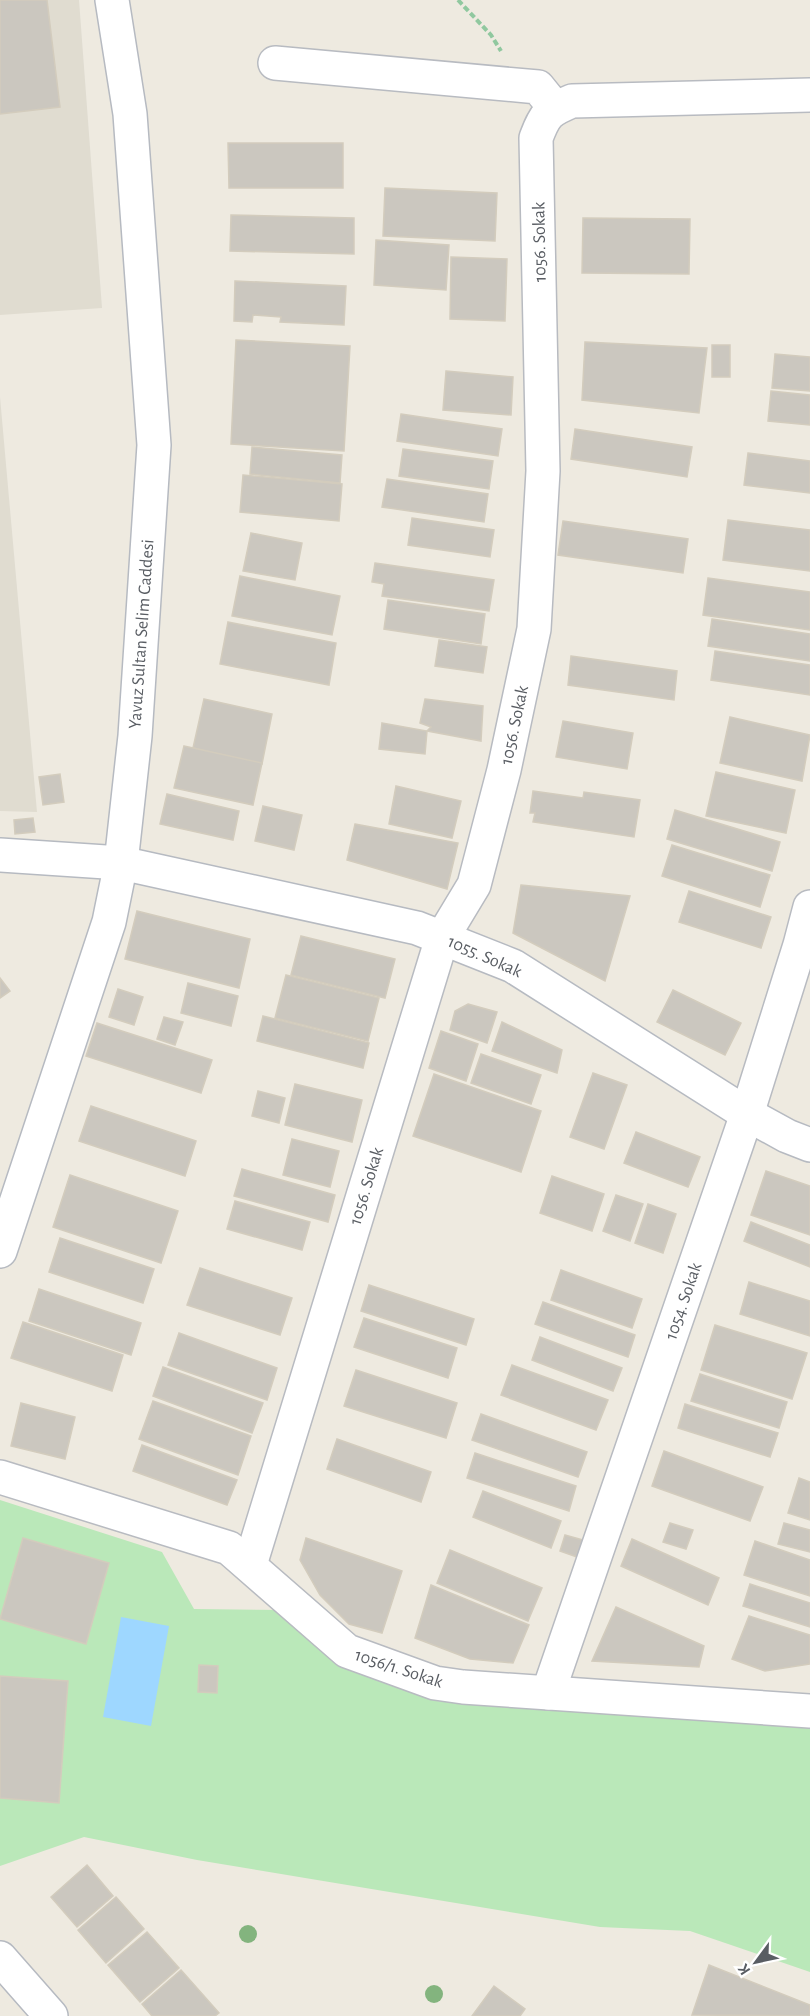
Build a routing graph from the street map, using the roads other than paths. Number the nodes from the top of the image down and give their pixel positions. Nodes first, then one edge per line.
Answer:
1 (112, 0) edge
2 (275, 63) dead end
3 (810, 95) edge
4 (555, 108) junction
5 (0, 855) edge
6 (121, 863) junction
7 (810, 907) edge
8 (442, 938) junction
9 (747, 1114) junction
10 (810, 1144) edge
11 (0, 1251) edge
12 (0, 1478) edge
13 (250, 1565) junction
14 (548, 1693) junction
15 (810, 1711) edge
16 (0, 1958) edge
17 (51, 2016) edge

1 - 6 street, Yavuz Sultan Selim Caddesi
2 - 4 street
3 - 4 street
4 - 8 street, 1056. Sokak
5 - 6 street, 1055. Sokak
6 - 8 street, 1055. Sokak
6 - 11 street, Yavuz Sultan Selim Caddesi
7 - 9 street, 1054. Sokak
8 - 9 street, 1055. Sokak
8 - 13 street, 1056. Sokak
9 - 10 street, 1055. Sokak
9 - 14 street, 1054. Sokak
12 - 13 street, 1056/1. Sokak
13 - 14 street, 1056/1. Sokak
14 - 15 street, 1056/1. Sokak
16 - 17 street

